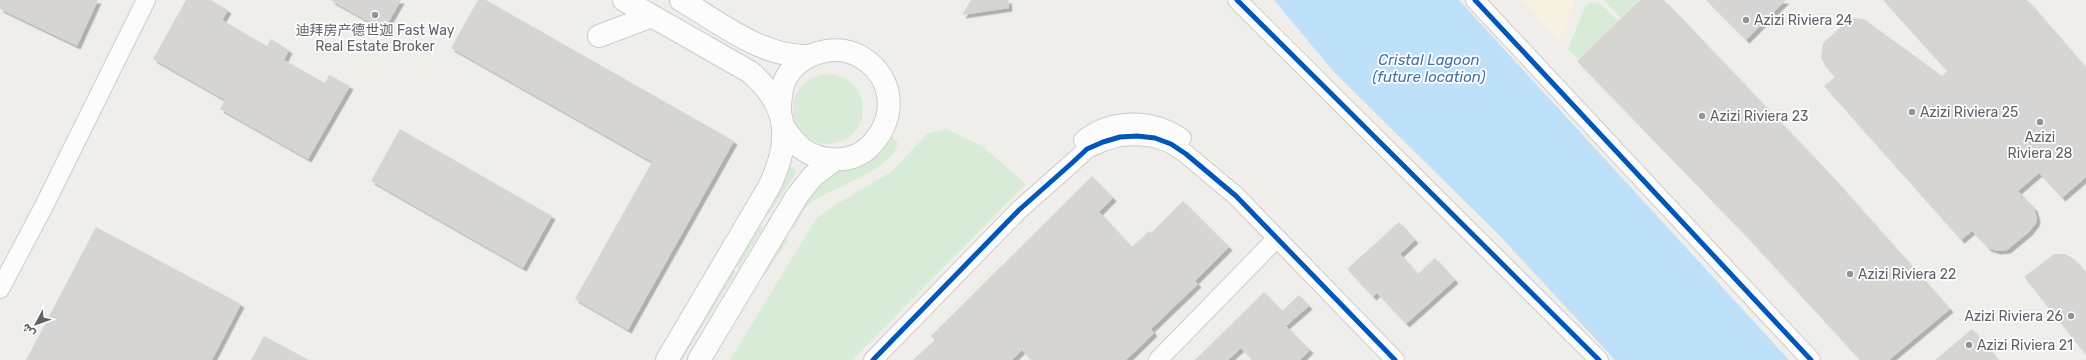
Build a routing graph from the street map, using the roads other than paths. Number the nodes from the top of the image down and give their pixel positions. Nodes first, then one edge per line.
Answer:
1 (146, 0) edge
2 (624, 0) edge
3 (681, 0) edge
4 (1238, 0) edge
5 (1474, 0) edge
6 (652, 16) junction
7 (599, 36) dead end
8 (808, 56) junction
9 (782, 119) junction
10 (834, 160) junction
11 (1277, 238) junction
12 (0, 289) edge
13 (667, 360) edge
14 (699, 360) edge
15 (873, 360) edge
16 (1158, 360) edge
17 (1395, 360) edge
18 (1599, 360) edge
19 (1812, 360) edge

1 - 12 street
2 - 6 street
3 - 8 street
4 - 18 street
5 - 19 street
6 - 7 street
6 - 9 street
8 - 9 street
8 - 10 street
9 - 10 street
9 - 13 street
10 - 14 street
11 - 15 street
11 - 16 street
11 - 17 street

